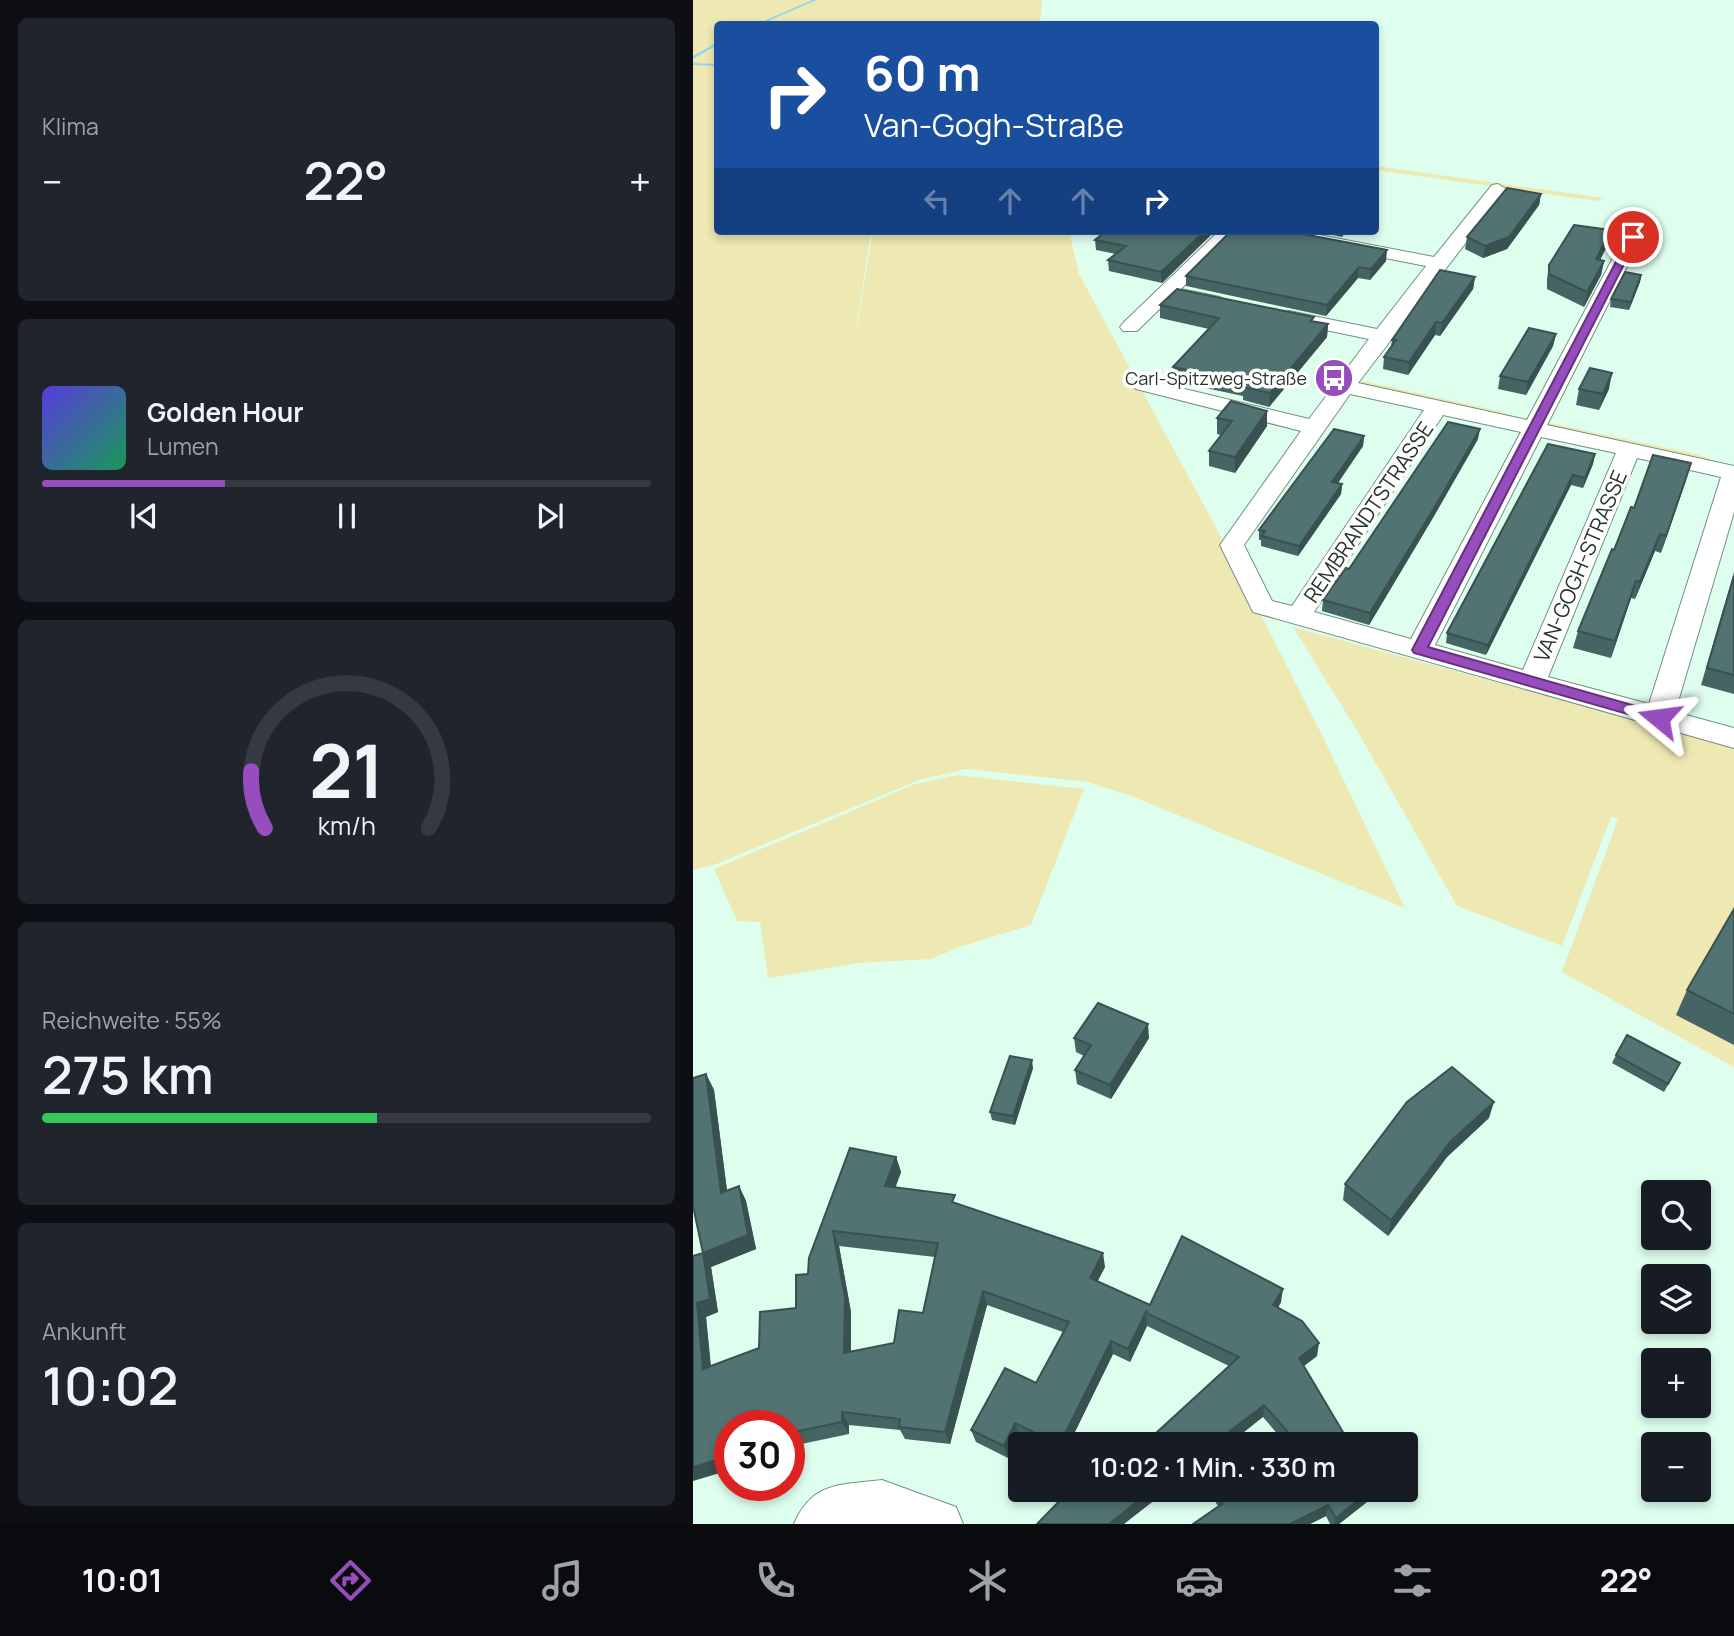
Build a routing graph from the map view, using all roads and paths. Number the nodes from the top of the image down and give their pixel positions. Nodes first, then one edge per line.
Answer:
1 (1499, 189) dead end
2 (1225, 235) edge
3 (1293, 235) edge
4 (1633, 237) dead end
5 (1437, 263) junction
6 (1165, 291) junction
7 (1233, 305) edge
8 (1274, 313) edge
9 (1130, 327) dead end
10 (1382, 336) junction
11 (1349, 381) junction
12 (1143, 385) dead end
13 (1437, 408) junction
14 (1536, 422) junction
15 (1313, 427) junction
16 (1629, 449) junction
17 (1734, 460) edge
18 (1734, 473) edge
19 (1298, 616) junction
20 (1419, 650) junction
21 (1532, 682) junction
22 (1659, 718) junction
23 (1734, 738) edge
24 (818, 1524) edge
25 (939, 1524) edge

1 - 5 street
2 - 6 street
3 - 5 street
4 - 14 street
5 - 10 street
6 - 7 street
6 - 9 street
8 - 10 street
10 - 11 street
11 - 13 street
11 - 14 street
11 - 15 street
12 - 15 street
13 - 14 street
13 - 19 street, REMBRANDTSTRASSE
14 - 16 street
14 - 17 street
14 - 20 street
15 - 19 street
16 - 18 street
16 - 21 street, VAN-GOGH-STRASSE
18 - 22 street
19 - 20 street
20 - 21 street
21 - 22 street
22 - 23 street
24 - 25 street

